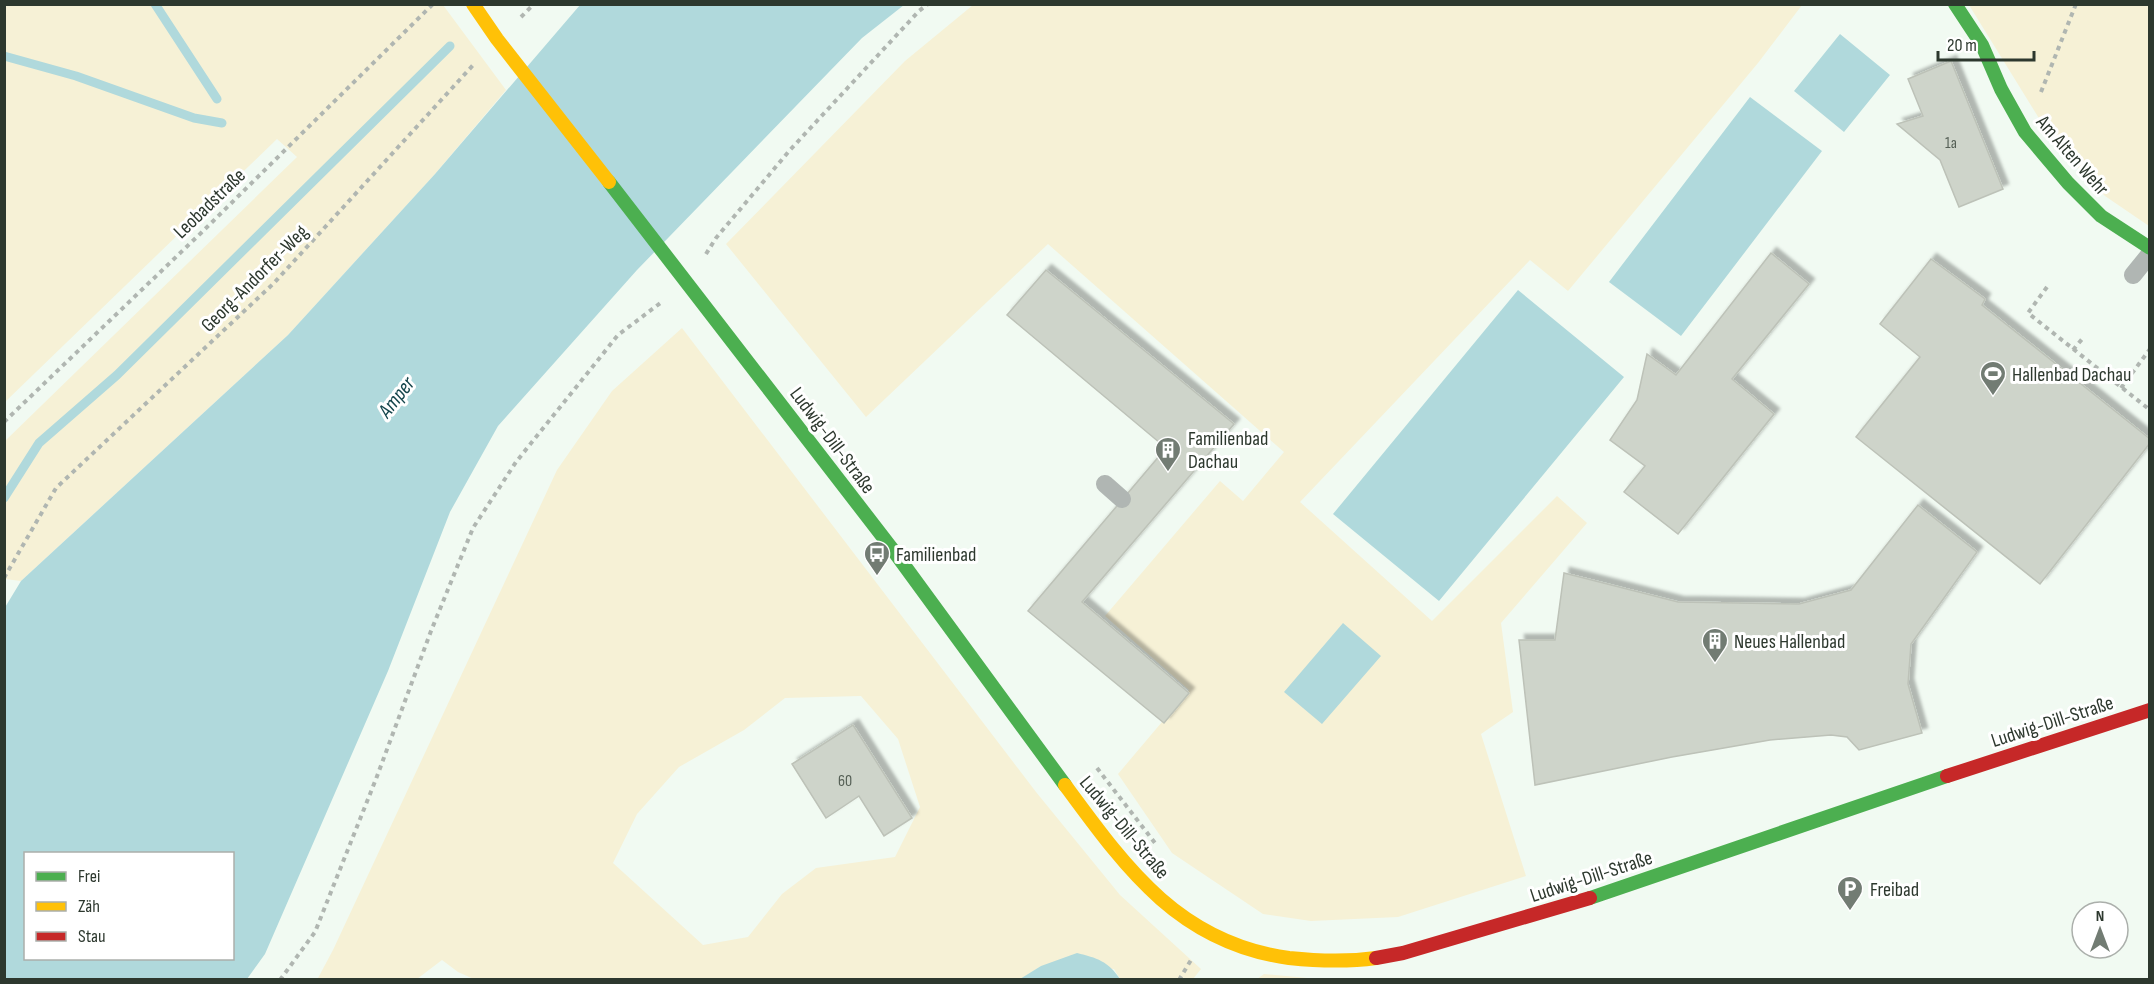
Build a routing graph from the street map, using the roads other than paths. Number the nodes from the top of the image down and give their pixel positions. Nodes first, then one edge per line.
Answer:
1 (473, 4) edge
2 (1955, 4) edge
3 (2150, 248) edge
4 (2150, 254) edge
5 (2133, 275) dead end
6 (1105, 484) dead end
7 (1122, 499) dead end
8 (2150, 710) edge

1 - 8 street, Ludwig-Dill-Straße
2 - 3 street, Am Alten Wehr
4 - 5 lane
6 - 7 lane

